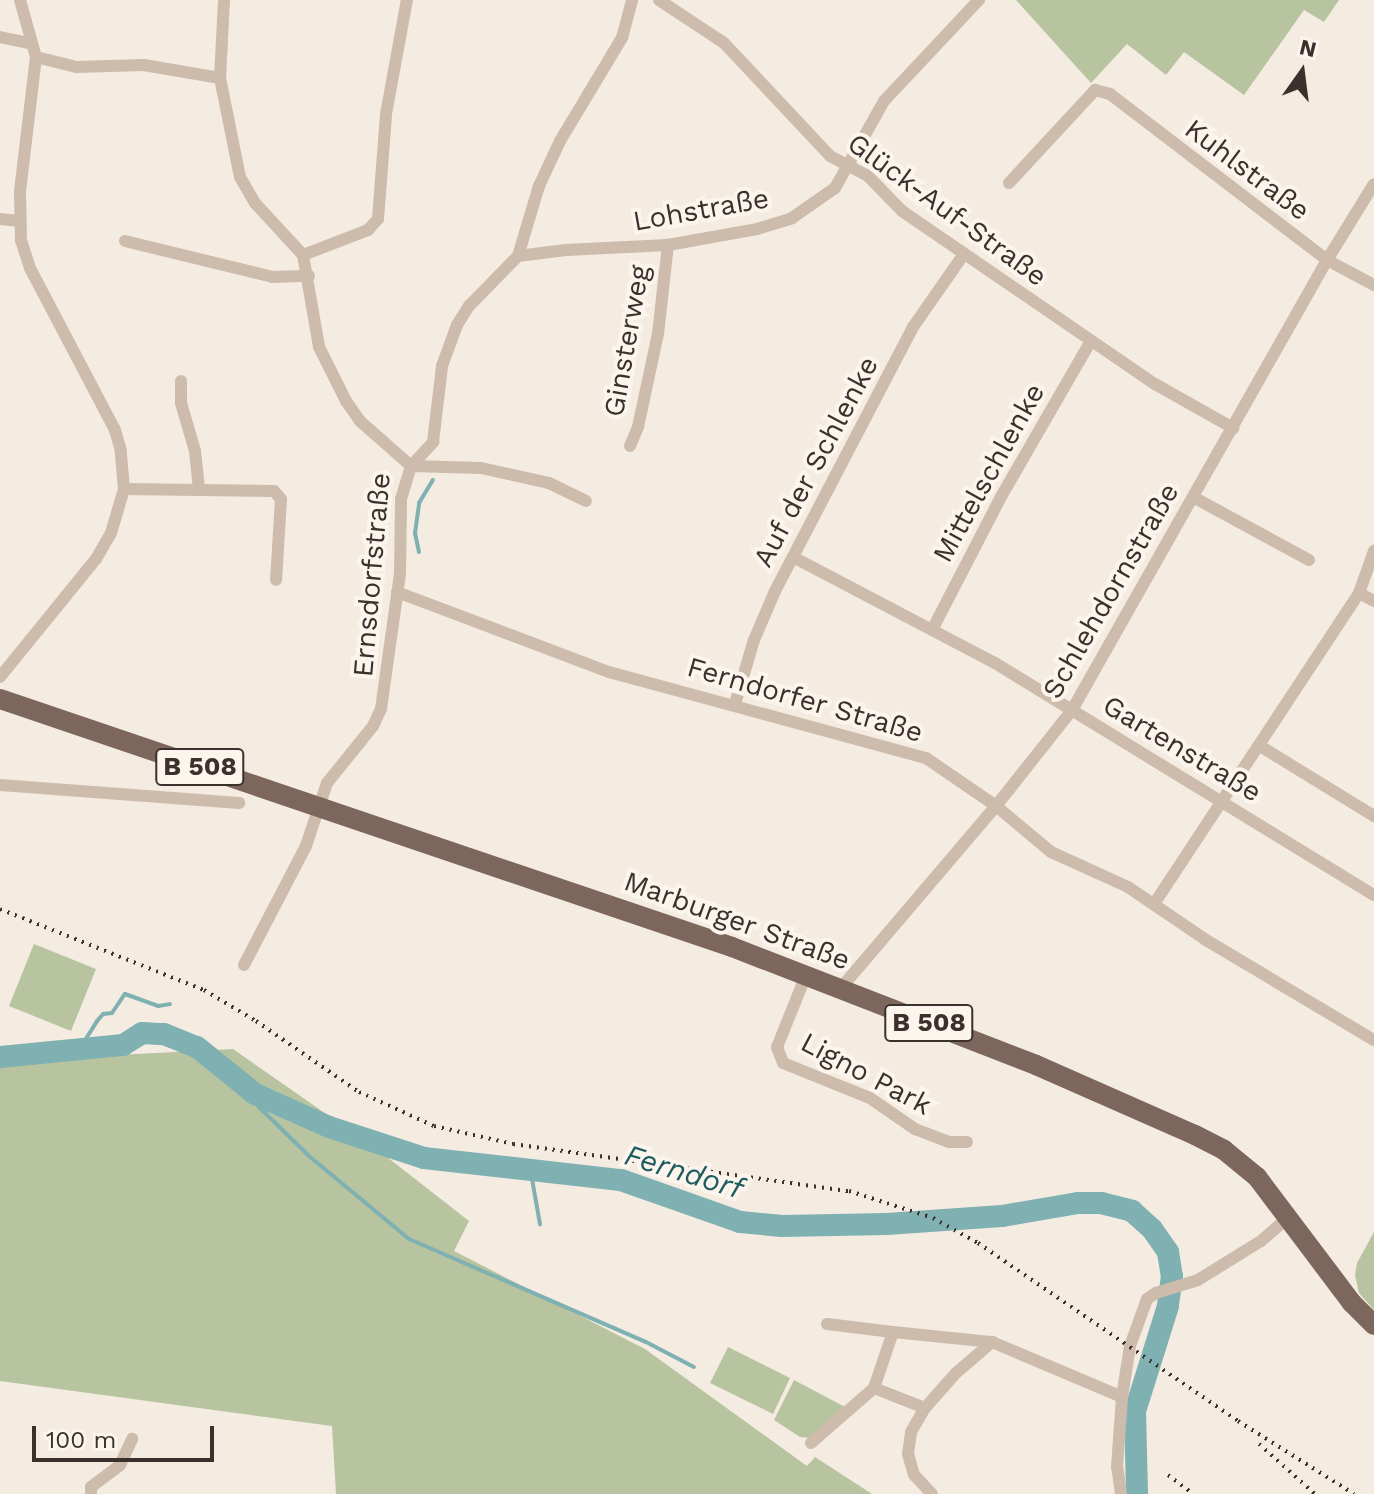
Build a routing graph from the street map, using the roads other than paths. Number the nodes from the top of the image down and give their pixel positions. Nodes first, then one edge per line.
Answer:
1 (20, 0) edge
2 (224, 0) edge
3 (407, 0) edge
4 (632, 0) edge
5 (659, 0) edge
6 (979, 0) edge
7 (0, 37) edge
8 (29, 43) junction
9 (36, 57) junction
10 (220, 78) junction
11 (849, 167) junction
12 (1009, 183) dead end
13 (1374, 184) edge
14 (0, 219) edge
15 (20, 221) junction
16 (125, 241) dead end
17 (668, 245) junction
18 (964, 254) junction
19 (303, 255) junction
20 (518, 256) junction
21 (1327, 260) junction
22 (309, 276) junction
23 (1374, 285) edge
24 (1091, 341) junction
25 (181, 381) dead end
26 (1233, 428) junction
27 (630, 446) dead end
28 (411, 466) junction
29 (124, 489) junction
30 (199, 489) junction
31 (1193, 497) junction
32 (586, 501) dead end
33 (1374, 551) edge
34 (793, 557) junction
35 (1309, 560) dead end
36 (276, 580) dead end
37 (397, 592) junction
38 (1359, 593) junction
39 (1374, 601) edge
40 (932, 630) junction
41 (0, 677) edge
42 (0, 699) edge
43 (735, 704) junction
44 (1072, 710) junction
45 (1260, 746) junction
46 (0, 785) edge
47 (1222, 802) junction
48 (239, 803) dead end
49 (318, 806) junction
50 (996, 806) junction
51 (1374, 816) edge
52 (1374, 895) edge
53 (1154, 904) junction
54 (244, 965) dead end
55 (806, 975) junction
56 (841, 988) junction
57 (1374, 1040) edge
58 (967, 1142) dead end
59 (1287, 1218) junction
60 (827, 1324) dead end
61 (1374, 1325) edge
62 (893, 1332) junction
63 (992, 1342) junction
64 (874, 1388) junction
65 (1122, 1397) junction
66 (925, 1408) junction
67 (132, 1439) dead end
68 (811, 1443) dead end
69 (91, 1494) edge
70 (932, 1494) edge
71 (1121, 1494) edge

1 - 8 street
2 - 10 street, Ernsdorfstraße
3 - 19 street
4 - 20 street
5 - 11 street, Glück-Auf-Straße
6 - 11 street, Lohstraße
7 - 8 street
8 - 9 street
9 - 10 street
9 - 15 street
10 - 19 street, Ernsdorfstraße
11 - 17 street, Lohstraße
11 - 18 street, Glück-Auf-Straße
12 - 21 street, Kuhlstraße
13 - 21 street, Schlehdornstraße
14 - 15 street
15 - 29 street
16 - 22 street
17 - 20 street, Lohstraße
17 - 27 street, Ginsterweg
18 - 24 street, Glück-Auf-Straße
18 - 34 street, Auf der Schlenke
19 - 22 street, Ernsdorfstraße
20 - 28 street
21 - 23 street, Kuhlstraße
21 - 26 street, Schlehdornstraße
22 - 28 street, Ernsdorfstraße
24 - 26 street, Glück-Auf-Straße
24 - 40 street, Mittelschlenke
25 - 30 street
26 - 31 street, Schlehdornstraße
28 - 32 street
28 - 37 street, Ernsdorfstraße
29 - 30 street
29 - 41 street
30 - 36 street
31 - 35 street
31 - 44 street, Schlehdornstraße
33 - 38 street
34 - 40 street, Gartenstraße
34 - 43 street, Auf der Schlenke
37 - 43 street, Ferndorfer Straße
37 - 49 street, Ernsdorfstraße
38 - 39 street
38 - 45 street
40 - 44 street, Gartenstraße
42 - 49 main road, Marburger Straße / B 508
43 - 50 street, Ferndorfer Straße
44 - 47 street, Gartenstraße
44 - 50 street, Schlehdornstraße
45 - 47 street
45 - 51 street
46 - 48 street
47 - 52 street, Gartenstraße
47 - 53 street
49 - 54 street, Ernsdorfstraße
49 - 55 main road, Marburger Straße / B 508
50 - 53 street, Ferndorfer Straße
50 - 56 street, Schlehdornstraße
53 - 57 street, Ferndorfer Straße
55 - 56 main road, Marburger Straße / B 508
55 - 58 street, Ligno Park
56 - 59 main road, Marburger Straße / B 508
59 - 61 main road, Marburger Straße / B 508
59 - 65 street
60 - 62 street
62 - 63 street
62 - 64 street
63 - 65 street
63 - 66 street
64 - 66 street
64 - 68 street
65 - 71 street
66 - 70 street
67 - 69 street

